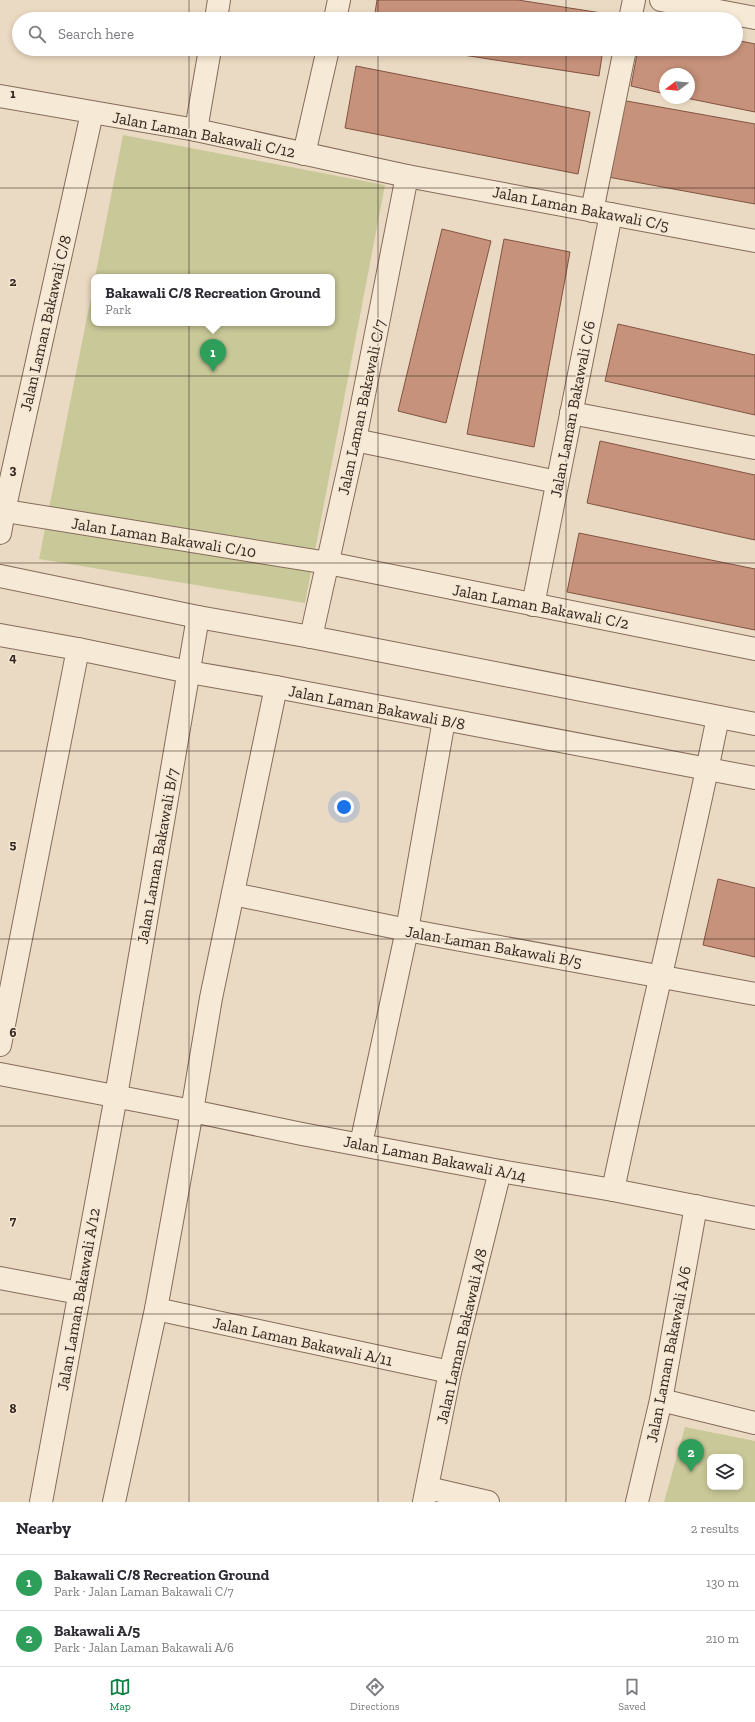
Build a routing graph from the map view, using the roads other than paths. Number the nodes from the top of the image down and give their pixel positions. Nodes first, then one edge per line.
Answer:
1 (219, 0) edge
2 (339, 0) edge
3 (634, 0) edge
4 (661, 0) edge
5 (217, 12) edge
6 (336, 12) edge
7 (631, 12) edge
8 (724, 12) edge
9 (743, 16) edge
10 (755, 18) edge
11 (209, 56) edge
12 (326, 56) edge
13 (623, 56) edge
14 (0, 96) edge
15 (92, 113) junction
16 (196, 130) junction
17 (304, 154) junction
18 (407, 176) junction
19 (602, 212) junction
20 (755, 241) edge
21 (571, 413) junction
22 (355, 440) junction
23 (755, 448) edge
24 (557, 482) junction
25 (2, 511) edge
26 (0, 533) edge
27 (328, 563) junction
28 (0, 576) edge
29 (533, 605) junction
30 (198, 617) junction
31 (0, 635) edge
32 (311, 637) junction
33 (78, 649) junction
34 (755, 649) edge
35 (189, 672) junction
36 (276, 687) junction
37 (718, 717) junction
38 (444, 720) junction
39 (755, 724) edge
40 (707, 769) junction
41 (755, 778) edge
42 (233, 894) junction
43 (408, 930) junction
44 (662, 976) junction
45 (755, 994) edge
46 (0, 1045) edge
47 (0, 1074) edge
48 (116, 1096) junction
49 (192, 1110) junction
50 (361, 1144) junction
51 (500, 1172) junction
52 (613, 1190) junction
53 (696, 1206) junction
54 (755, 1218) edge
55 (0, 1278) edge
56 (79, 1293) junction
57 (156, 1309) junction
58 (450, 1372) junction
59 (661, 1400) junction
60 (755, 1423) edge
61 (426, 1495) edge
62 (41, 1502) edge
63 (114, 1502) edge
64 (488, 1502) edge
65 (637, 1502) edge

1 - 5 street
2 - 6 street
3 - 7 street
4 - 8 street
9 - 10 street
11 - 16 street
12 - 17 street
13 - 19 street, Jalan Laman Bakawali C/6
14 - 15 street, Jalan Laman Bakawali C/12
15 - 16 street, Jalan Laman Bakawali C/12
15 - 25 street, Jalan Laman Bakawali C/8
16 - 17 street, Jalan Laman Bakawali C/12
17 - 18 street, Jalan Laman Bakawali C/12
18 - 19 street, Jalan Laman Bakawali C/5
18 - 22 street, Jalan Laman Bakawali C/7
19 - 20 street, Jalan Laman Bakawali C/5
19 - 21 street, Jalan Laman Bakawali C/6
21 - 23 street
21 - 24 street, Jalan Laman Bakawali C/6
22 - 24 street
22 - 27 street, Jalan Laman Bakawali C/7
24 - 29 street, Jalan Laman Bakawali C/6
25 - 26 street, Jalan Laman Bakawali C/8
25 - 27 street, Jalan Laman Bakawali C/10
27 - 29 street, Jalan Laman Bakawali C/2
27 - 32 street, Jalan Laman Bakawali C/7
28 - 30 street
29 - 34 street, Jalan Laman Bakawali C/2
30 - 32 street
30 - 35 street, Jalan Laman Bakawali B/7
31 - 33 street, Jalan Laman Bakawali B/8
32 - 37 street
33 - 35 street, Jalan Laman Bakawali B/8
33 - 46 street
35 - 36 street, Jalan Laman Bakawali B/8
35 - 48 street, Jalan Laman Bakawali B/7
36 - 38 street, Jalan Laman Bakawali B/8
36 - 42 street
37 - 39 street
37 - 40 street
38 - 40 street, Jalan Laman Bakawali B/8
38 - 43 street
40 - 41 street, Jalan Laman Bakawali B/8
40 - 44 street
42 - 43 street, Jalan Laman Bakawali B/5
42 - 49 street
43 - 44 street, Jalan Laman Bakawali B/5
43 - 50 street
44 - 45 street, Jalan Laman Bakawali B/5
44 - 52 street
47 - 48 street, Jalan Laman Bakawali A/14
48 - 49 street, Jalan Laman Bakawali A/14
48 - 56 street, Jalan Laman Bakawali A/12
49 - 50 street, Jalan Laman Bakawali A/14
49 - 57 street
50 - 51 street, Jalan Laman Bakawali A/14
51 - 52 street, Jalan Laman Bakawali A/14
51 - 58 street, Jalan Laman Bakawali A/8
52 - 53 street, Jalan Laman Bakawali A/14
53 - 54 street, Jalan Laman Bakawali A/14
53 - 59 street, Jalan Laman Bakawali A/6
55 - 56 street
56 - 62 street, Jalan Laman Bakawali A/12
57 - 58 street, Jalan Laman Bakawali A/11
57 - 63 street
58 - 61 street, Jalan Laman Bakawali A/8
59 - 60 street
59 - 65 street, Jalan Laman Bakawali A/6
61 - 64 street

